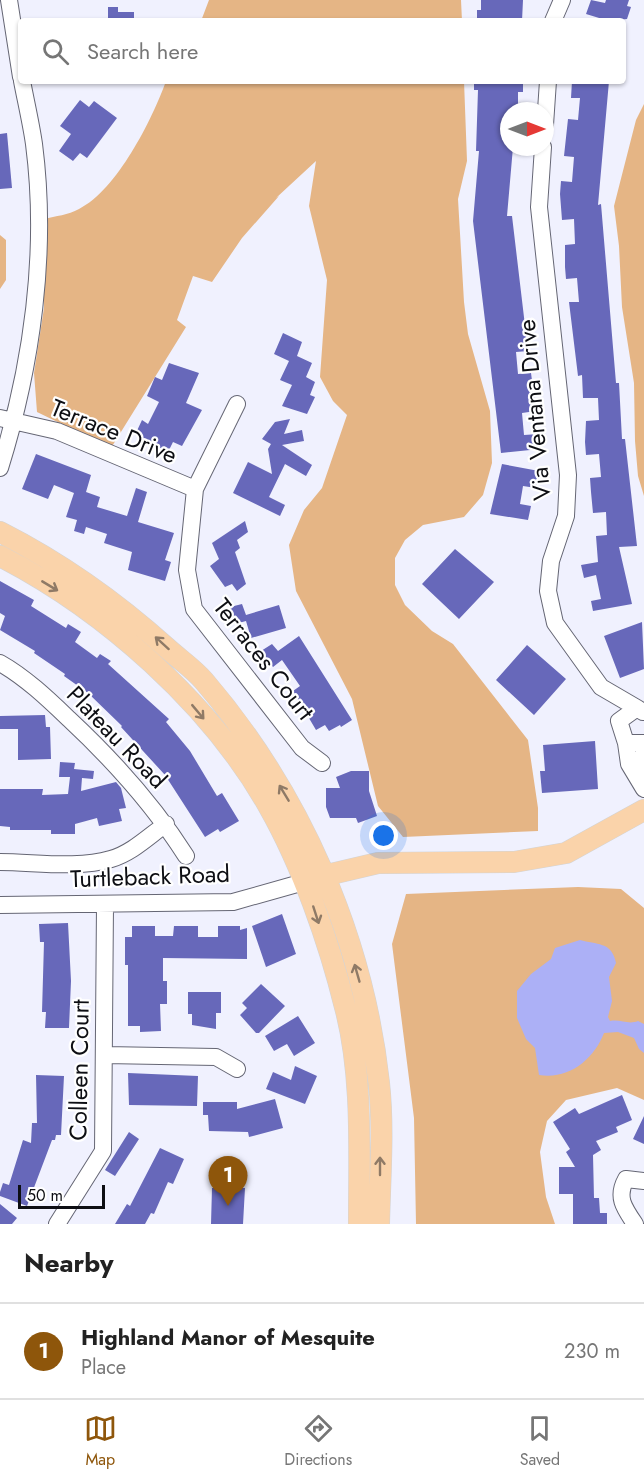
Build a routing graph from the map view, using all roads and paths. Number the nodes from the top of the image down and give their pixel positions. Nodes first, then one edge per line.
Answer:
1 (9, 0) edge
2 (553, 0) edge
3 (562, 0) edge
4 (553, 18) edge
5 (554, 18) edge
6 (18, 59) edge
7 (22, 84) edge
8 (548, 84) edge
9 (547, 102) edge
10 (542, 156) edge
11 (237, 404) dead end
12 (7, 419) edge
13 (0, 468) edge
14 (195, 489) junction
15 (0, 532) edge
16 (0, 556) edge
17 (0, 663) edge
18 (601, 687) junction
19 (641, 710) edge
20 (619, 721) junction
21 (626, 743) junction
22 (644, 743) edge
23 (644, 752) edge
24 (322, 763) dead end
25 (644, 776) edge
26 (644, 789) edge
27 (644, 810) edge
28 (166, 824) junction
29 (186, 856) dead end
30 (0, 862) edge
31 (314, 878) junction
32 (105, 904) junction
33 (0, 905) edge
34 (105, 1055) junction
35 (237, 1070) dead end
36 (644, 1181) edge
37 (57, 1224) edge
38 (358, 1224) edge
39 (379, 1224) edge
40 (635, 1224) edge

1 - 6 street
2 - 4 street
3 - 5 street
7 - 12 street
8 - 9 street
10 - 18 street, Via Ventana Drive
11 - 14 street, Terraces Court
12 - 13 street
12 - 14 street, Terrace Drive
14 - 24 street, Terraces Court
31 -> 15 main road
16 -> 31 main road
17 - 28 street, Plateau Road
18 - 19 street, Via Ventana Drive
18 - 20 street, Via Ventana Drive
19 - 20 street
20 - 21 street, Via Ventana Drive
21 - 22 street
21 - 26 street
23 - 25 street
27 - 31 main road, Turtleback Road
28 - 29 street, Plateau Road
28 - 30 street
31 - 32 street, Turtleback Road
31 -> 38 main road
39 -> 31 main road
32 - 33 street, Turtleback Road
32 - 34 street, Colleen Court
34 - 35 street
34 - 37 street, Colleen Court
36 - 40 street

